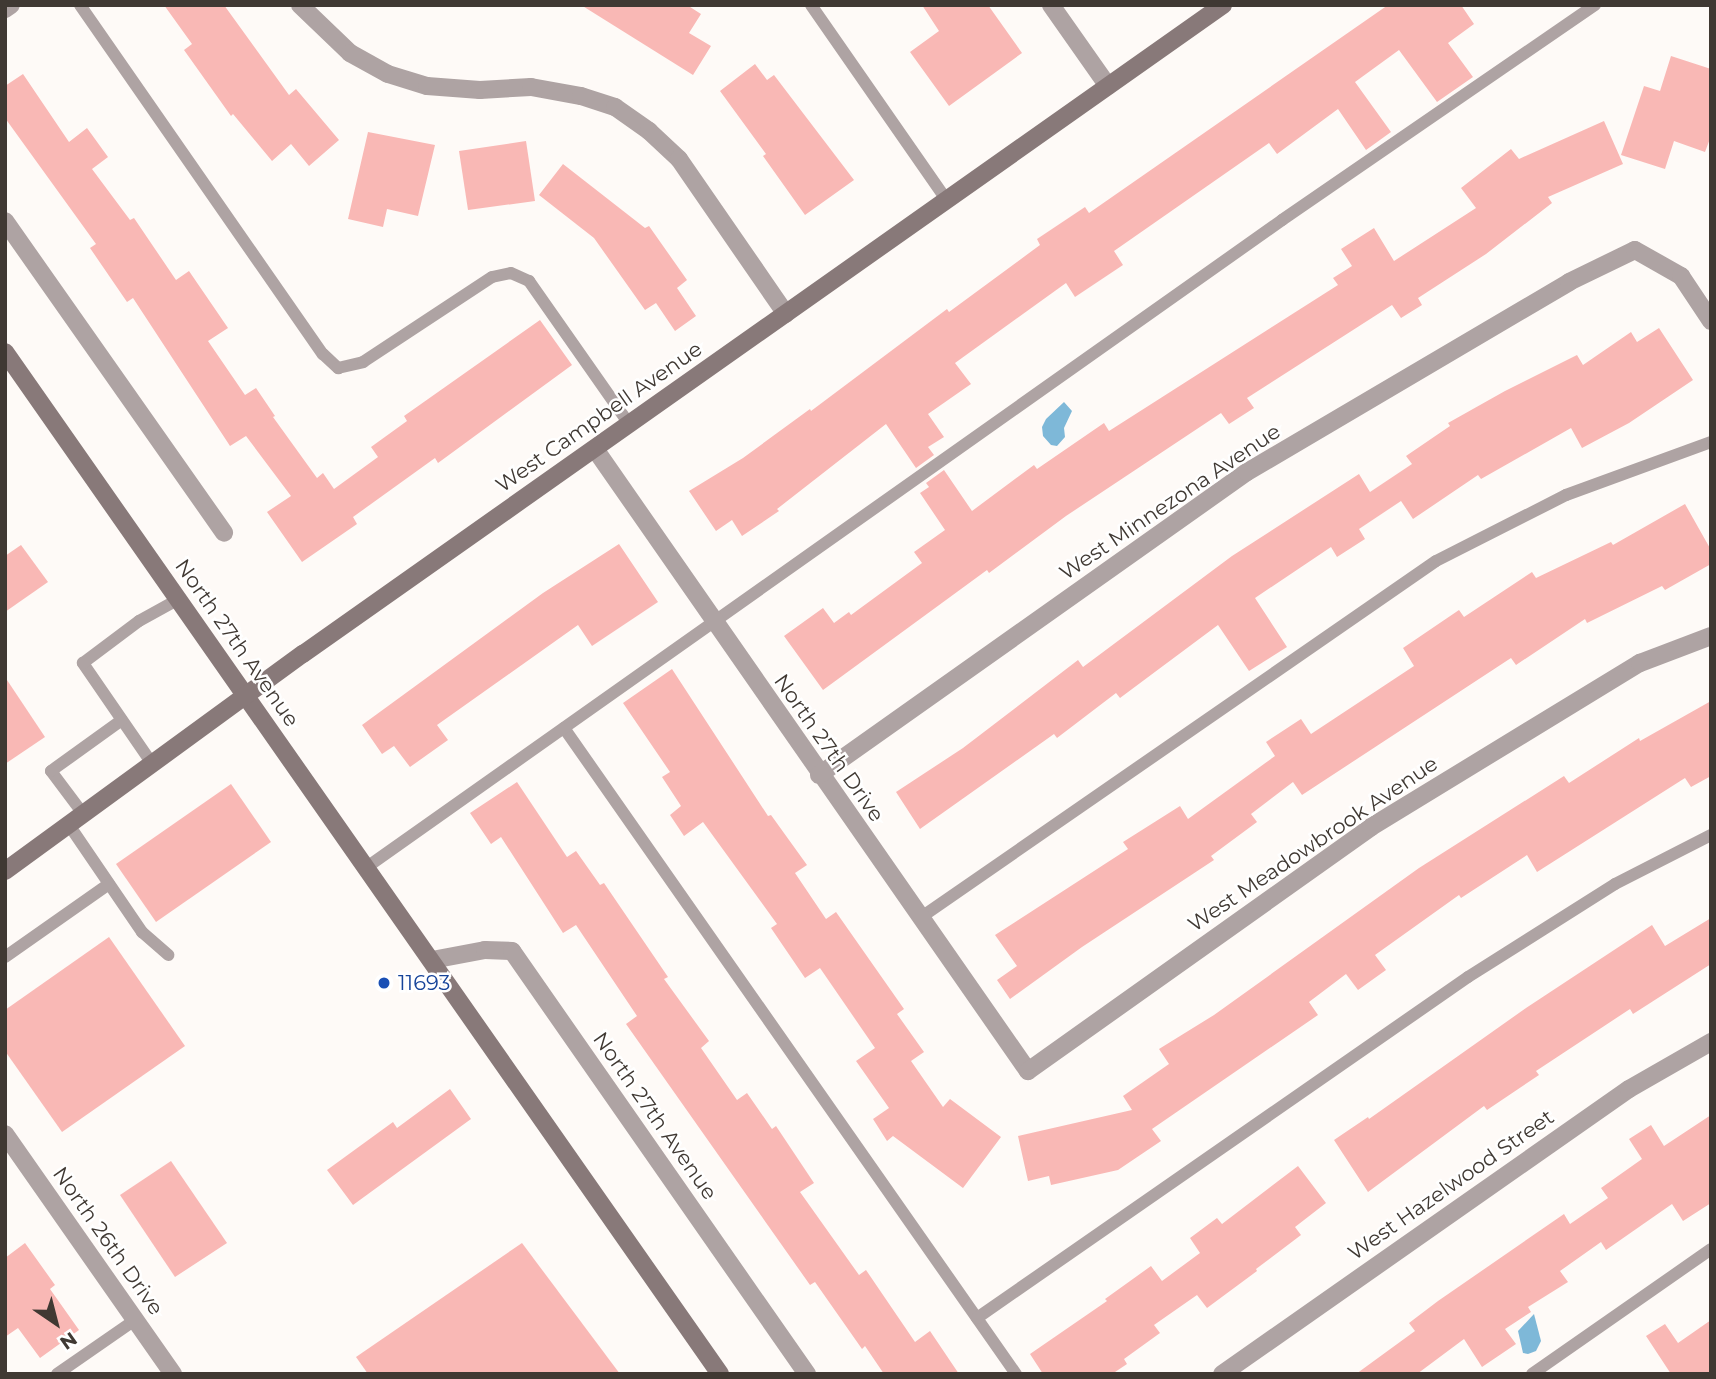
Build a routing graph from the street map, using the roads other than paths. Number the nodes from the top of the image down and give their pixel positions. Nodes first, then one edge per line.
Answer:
1 (11, 5) edge
2 (80, 5) edge
3 (300, 5) edge
4 (811, 5) edge
5 (1051, 5) edge
6 (1223, 5) edge
7 (1595, 5) edge
8 (5, 9) edge
9 (1108, 86) junction
10 (946, 200) junction
11 (5, 221) edge
12 (786, 314) junction
13 (1711, 321) edge
14 (5, 352) edge
15 (629, 424) junction
16 (1711, 442) edge
17 (595, 449) junction
18 (224, 533) dead end
19 (178, 598) junction
20 (713, 621) junction
21 (1711, 636) edge
22 (247, 696) junction
23 (122, 720) junction
24 (564, 728) junction
25 (153, 765) junction
26 (820, 775) junction
27 (77, 820) junction
28 (1711, 835) edge
29 (367, 867) junction
30 (5, 871) edge
31 (109, 884) junction
32 (920, 918) junction
33 (168, 955) dead end
34 (5, 957) edge
35 (432, 960) junction
36 (1711, 1042) edge
37 (1028, 1071) joint
38 (5, 1134) edge
39 (1711, 1248) edge
40 (977, 1318) junction
41 (135, 1320) junction
42 (1229, 1372) edge
43 (57, 1374) edge
44 (173, 1374) edge
45 (720, 1374) edge
46 (807, 1374) edge
47 (1016, 1374) edge
48 (1532, 1374) edge

1 - 8 street
2 - 15 lane
3 - 12 street
4 - 10 lane
5 - 9 street
6 - 9 street, West Campbell Avenue
7 - 20 lane
9 - 10 street, West Campbell Avenue
10 - 12 street, West Campbell Avenue
11 - 18 street
12 - 15 street, West Campbell Avenue
13 - 26 street, West Minnezona Avenue
14 - 19 street, North 27th Avenue
15 - 17 street, West Campbell Avenue
16 - 32 lane
17 - 20 street, North 27th Drive
17 - 22 street, West Campbell Avenue
19 - 22 street, North 27th Avenue
19 - 23 lane
20 - 24 lane
20 - 26 street, North 27th Drive
21 - 37 street, West Meadowbrook Avenue
22 - 25 street, West Campbell Avenue
22 - 29 street, North 27th Avenue
23 - 25 lane
23 - 27 lane
24 - 29 lane
24 - 40 lane
25 - 27 street, West Campbell Avenue
26 - 32 street, North 27th Drive
27 - 30 street, West Campbell Avenue
27 - 31 lane
28 - 40 lane
29 - 35 street, North 27th Avenue
31 - 33 lane
31 - 34 lane
32 - 37 street, North 27th Drive
35 - 45 street, North 27th Avenue
35 - 46 street, North 27th Avenue
36 - 42 street, West Hazelwood Street
38 - 41 street, North 26th Drive
39 - 48 lane
40 - 47 lane
41 - 43 lane
41 - 44 street, North 26th Drive

